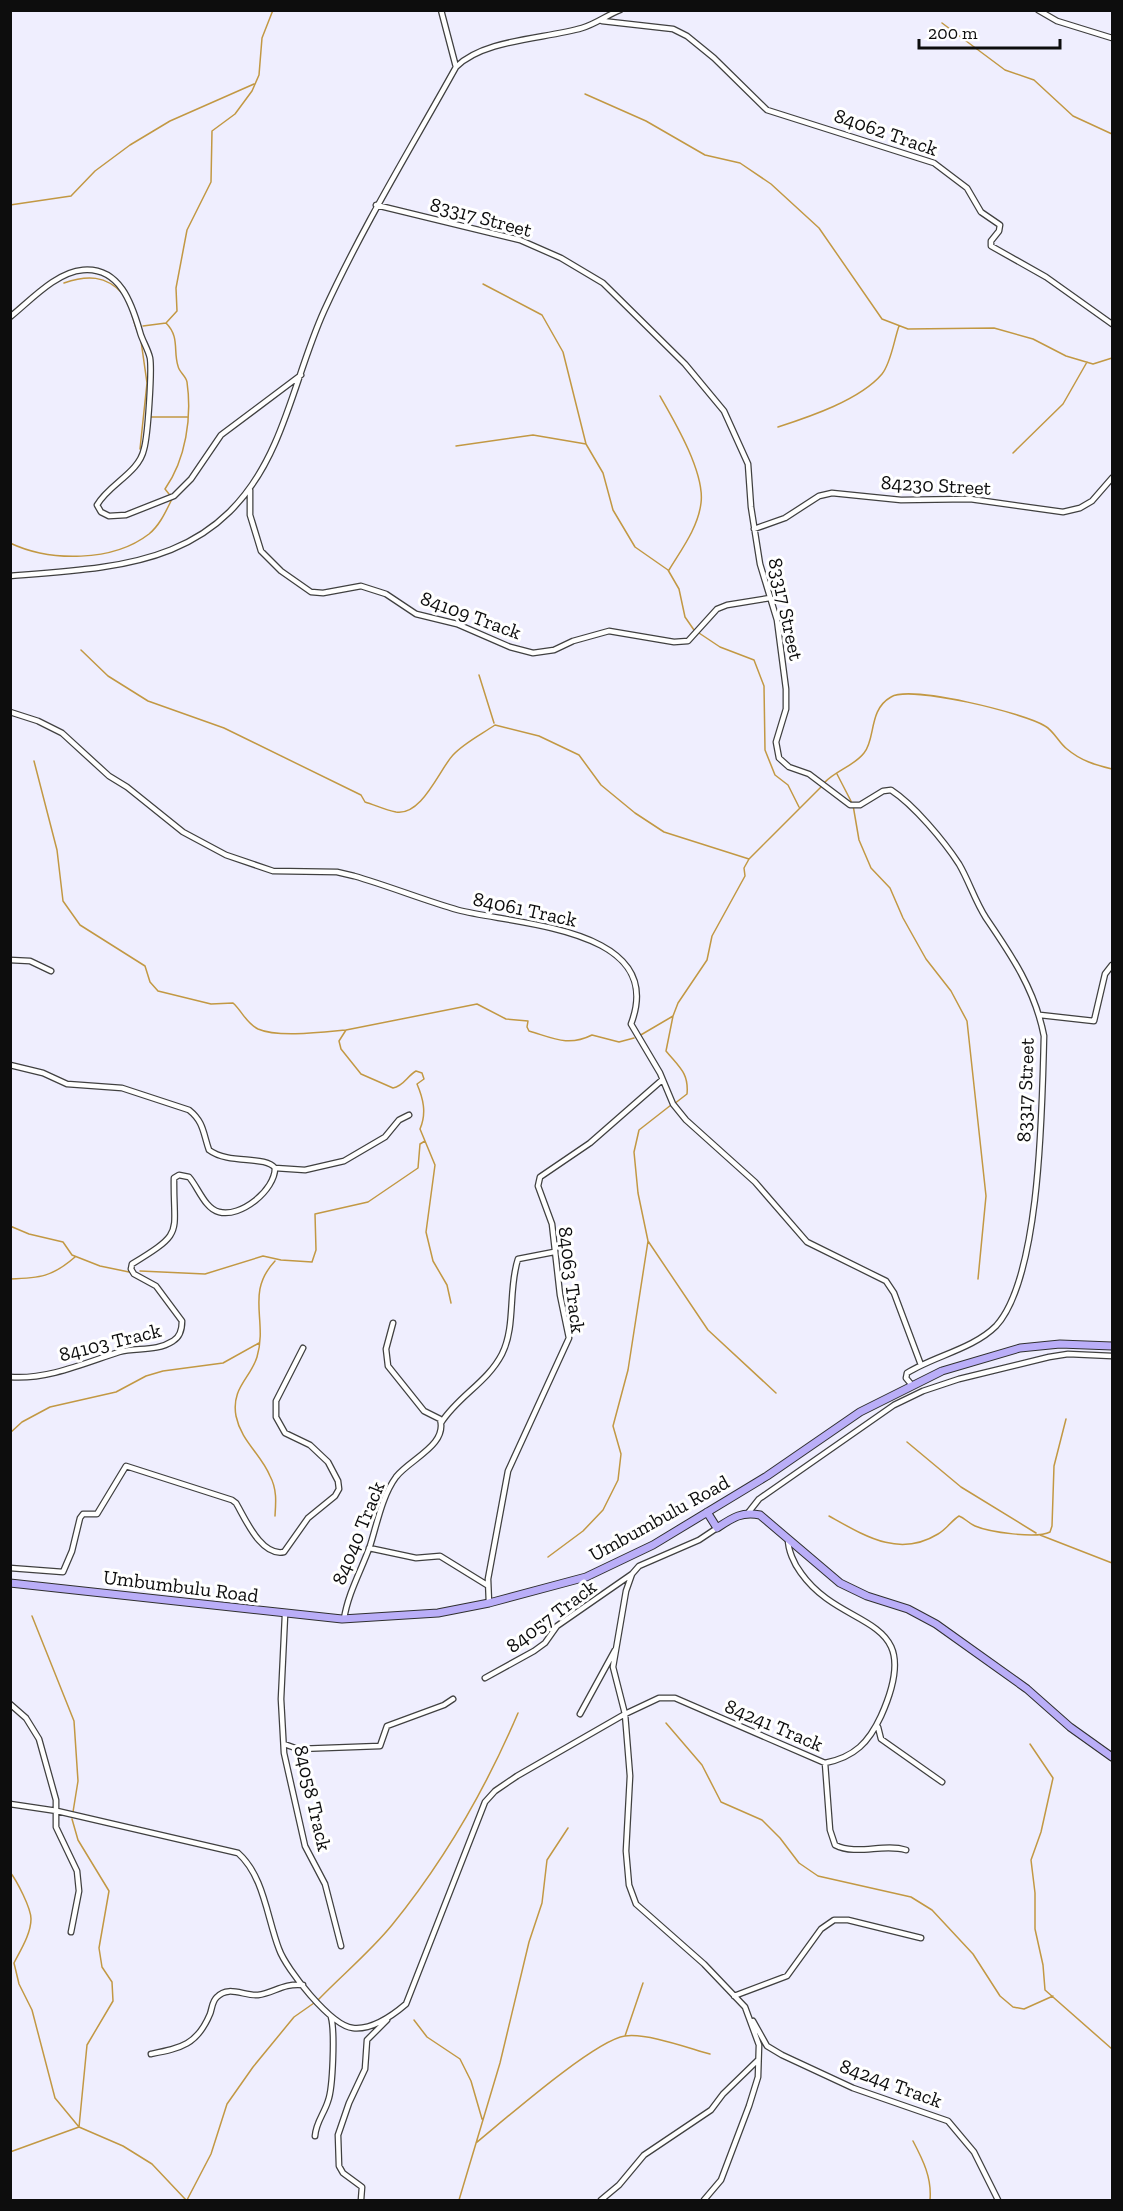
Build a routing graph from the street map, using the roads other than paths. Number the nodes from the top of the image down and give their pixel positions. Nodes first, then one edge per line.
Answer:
1 (441, 10) edge
2 (620, 10) edge
3 (1038, 10) edge
4 (602, 21) junction
5 (1113, 38) edge
6 (456, 67) junction
7 (376, 205) junction
8 (10, 317) edge
9 (1113, 324) edge
10 (301, 374) junction
11 (1113, 478) edge
12 (250, 490) junction
13 (754, 529) junction
14 (10, 576) edge
15 (770, 598) junction
16 (10, 712) edge
17 (10, 960) edge
18 (1113, 965) edge
19 (51, 971) dead end
20 (1040, 1015) junction
21 (10, 1065) edge
22 (662, 1080) junction
23 (409, 1115) dead end
24 (275, 1168) junction
25 (554, 1251) junction
26 (393, 1323) dead end
27 (1069, 1345) junction
28 (1113, 1346) edge
29 (303, 1348) dead end
30 (1068, 1354) junction
31 (1113, 1356) edge
32 (921, 1365) junction
33 (10, 1377) edge
34 (915, 1383) junction
35 (922, 1391) junction
36 (441, 1423) junction
37 (707, 1512) junction
38 (748, 1513) junction
39 (717, 1528) junction
40 (788, 1536) junction
41 (369, 1548) junction
42 (10, 1568) edge
43 (632, 1574) junction
44 (10, 1583) edge
45 (488, 1585) junction
46 (489, 1603) junction
47 (285, 1615) junction
48 (344, 1619) junction
49 (617, 1645) junction
50 (486, 1677) dead end
51 (453, 1699) dead end
52 (10, 1704) edge
53 (580, 1714) dead end
54 (625, 1714) junction
55 (878, 1723) junction
56 (284, 1744) junction
57 (1113, 1757) edge
58 (825, 1763) junction
59 (942, 1782) dead end
60 (10, 1804) edge
61 (57, 1811) junction
62 (906, 1850) dead end
63 (71, 1932) dead end
64 (921, 1938) dead end
65 (341, 1946) dead end
66 (303, 1984) junction
67 (734, 1996) junction
68 (331, 2017) junction
69 (389, 2018) junction
70 (751, 2019) junction
71 (151, 2054) dead end
72 (758, 2060) junction
73 (315, 2136) dead end
74 (362, 2200) edge
75 (601, 2200) edge
76 (704, 2200) edge
77 (998, 2200) edge

1 - 6 street
2 - 4 street
3 - 5 street
4 - 6 street
4 - 9 street, 84062 Track
6 - 7 street
7 - 10 street
7 - 13 street, 83317 Street
8 - 10 street
10 - 12 street
11 - 13 street, 84230 Street
12 - 14 street
12 - 15 street, 84109 Track
13 - 15 street, 83317 Street
15 - 20 street, 83317 Street
16 - 22 street, 84061 Track
17 - 19 street
18 - 20 street
20 - 32 street, 83317 Street
21 - 24 street
22 - 25 street, 84063 Track
22 - 32 street, 84061 Track
23 - 24 street
24 - 33 street, 84103 Track
25 - 36 street, 84040 Track
25 - 45 street, 84063 Track
26 - 36 street
27 - 28 main road, Umbumbulu Road
27 - 30 street
27 - 34 main road, Umbumbulu Road
29 - 42 street
30 - 31 street
30 - 35 street
32 - 34 street
34 - 35 street
34 - 37 main road, Umbumbulu Road
35 - 38 street
36 - 41 street, 84040 Track
37 - 39 main road
37 - 46 main road, Umbumbulu Road
38 - 39 main road
38 - 40 main road
39 - 43 street, 84057 Track
40 - 55 street, 84241 Track
40 - 57 main road
41 - 45 street
41 - 48 street, 84040 Track
43 - 49 street
43 - 50 street, 84057 Track
44 - 47 main road, Umbumbulu Road
45 - 46 street, 84063 Track
46 - 48 main road, Umbumbulu Road
47 - 48 main road, Umbumbulu Road
47 - 56 street, 84058 Track
49 - 53 street
49 - 54 street, 84244 Track
51 - 56 street
52 - 61 street
54 - 58 street, 84241 Track
54 - 67 street, 84244 Track
54 - 69 street, 84241 Track
55 - 58 street, 84241 Track
55 - 59 street
56 - 65 street, 84058 Track
58 - 62 street
60 - 61 street
61 - 63 street
61 - 66 street
64 - 67 street
66 - 68 street
66 - 71 street
67 - 70 street, 84244 Track
68 - 69 street
68 - 73 street
69 - 74 street, 84241 Track
70 - 72 street
70 - 77 street, 84244 Track
72 - 75 street
72 - 76 street

